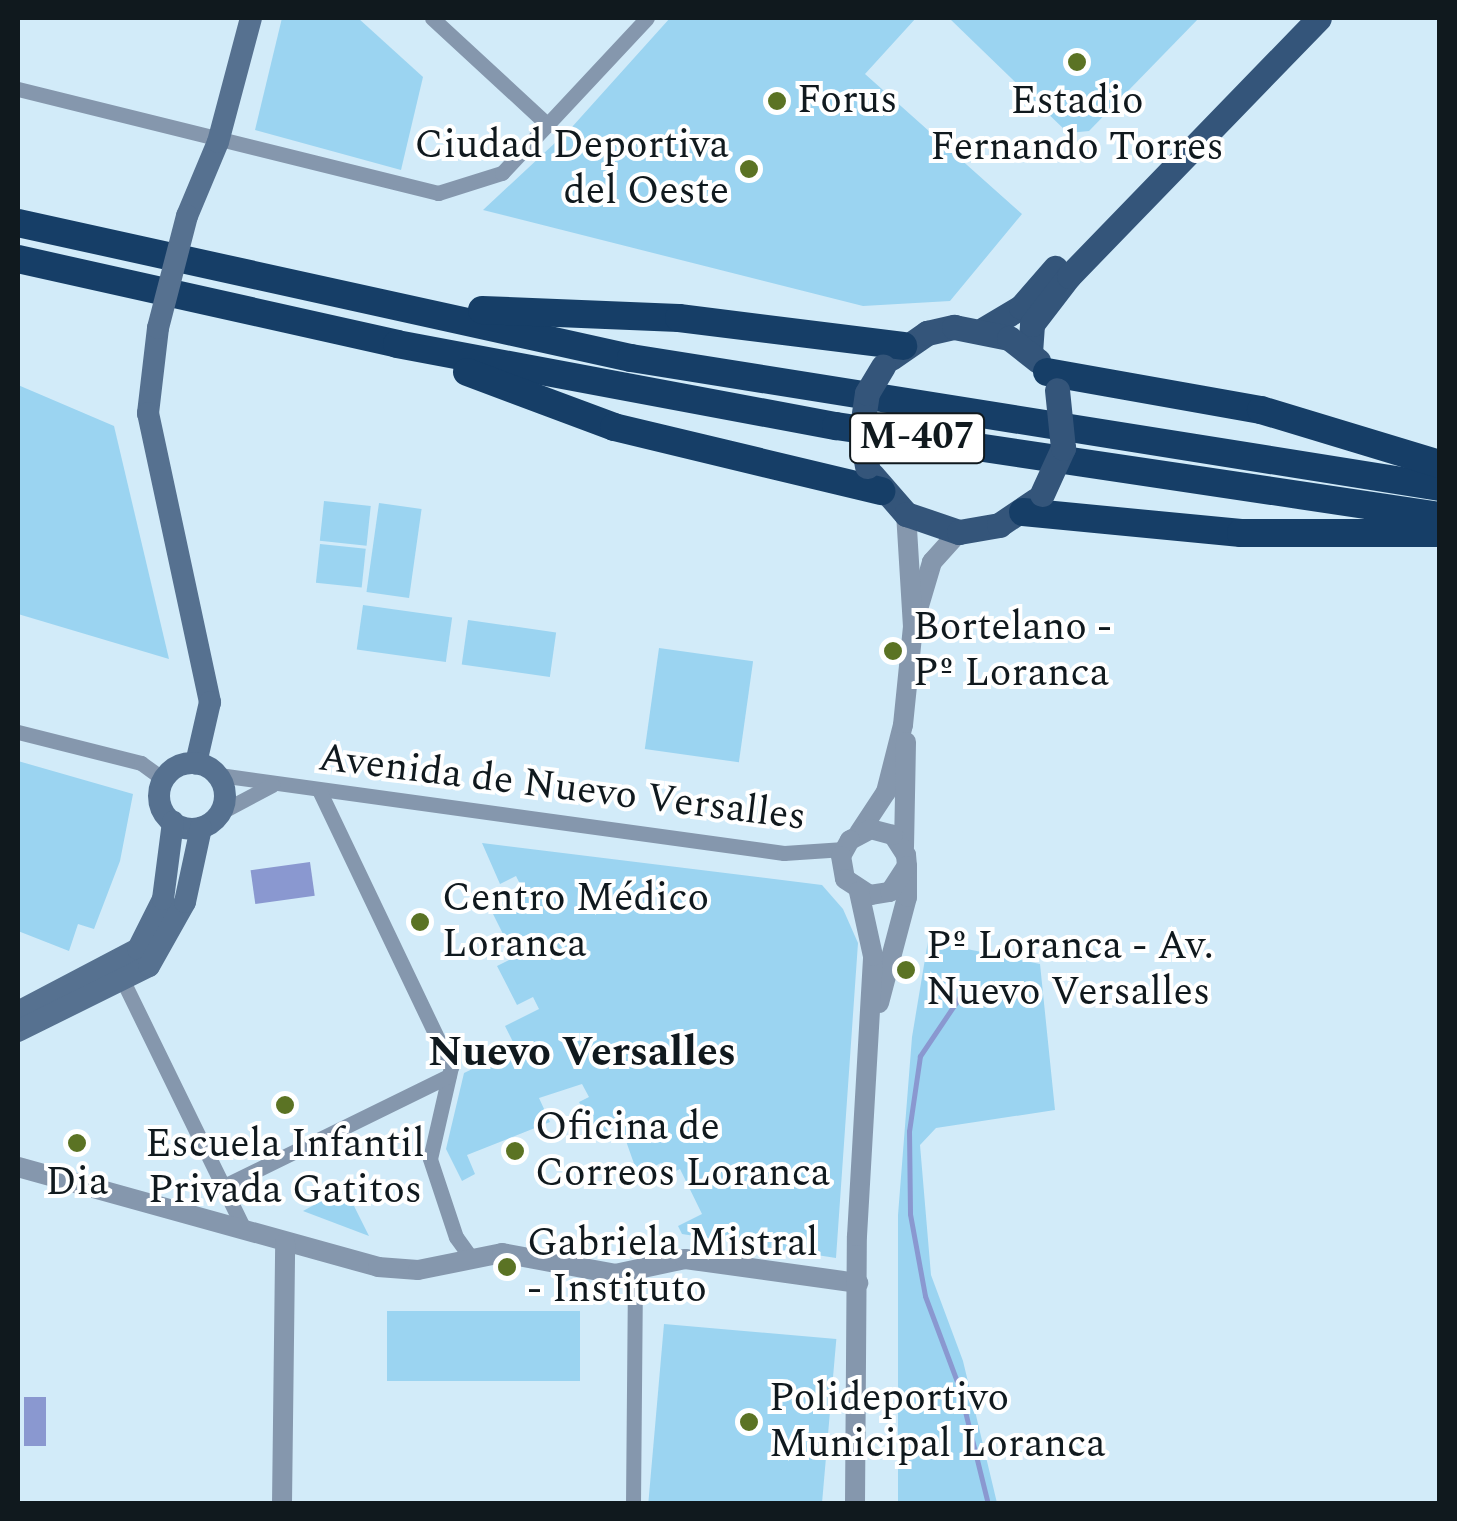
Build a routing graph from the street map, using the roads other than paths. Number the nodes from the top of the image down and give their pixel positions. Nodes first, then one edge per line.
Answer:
1 (251, 18) edge
2 (432, 18) edge
3 (648, 18) edge
4 (1297, 18) edge
5 (1318, 18) edge
6 (18, 89) edge
7 (548, 125) junction
8 (218, 142) junction
9 (18, 223) edge
10 (18, 259) edge
11 (400, 306) junction
12 (984, 329) junction
13 (397, 344) junction
14 (893, 356) junction
15 (1045, 371) junction
16 (1440, 464) edge
17 (1440, 486) edge
18 (881, 491) junction
19 (1033, 503) junction
20 (906, 514) junction
21 (1440, 516) edge
22 (959, 532) junction
23 (1440, 534) edge
24 (912, 627) junction
25 (904, 725) junction
26 (18, 732) edge
27 (196, 762) junction
28 (218, 775) junction
29 (164, 779) junction
30 (272, 785) junction
31 (319, 790) junction
32 (222, 812) junction
33 (173, 822) junction
34 (202, 828) junction
35 (859, 833) junction
36 (844, 849) junction
37 (905, 857) junction
38 (859, 892) junction
39 (123, 981) junction
40 (18, 1012) edge
41 (18, 1031) edge
42 (871, 1040) junction
43 (449, 1076) junction
44 (18, 1167) edge
45 (224, 1186) junction
46 (244, 1231) junction
47 (284, 1243) junction
48 (470, 1258) junction
49 (635, 1273) junction
50 (858, 1283) junction
51 (282, 1504) edge
52 (633, 1504) edge
53 (855, 1504) edge

1 - 8 main road
2 - 7 street
3 - 7 street
4 - 12 main road
5 - 15 main road
6 - 8 street
7 - 8 street
8 - 27 main road, bridge
9 - 11 highway, M-407
10 - 13 highway, M-407
11 - 14 highway
11 - 17 highway, M-407
12 - 14 main road
12 - 15 main road
13 - 18 highway
13 - 21 highway, M-407
14 - 18 main road, bridge
15 - 16 highway
15 - 19 main road, bridge
18 - 20 main road
19 - 22 main road
19 - 23 highway
20 - 22 main road
20 - 24 street
22 - 24 street
24 - 25 street
25 - 35 street
25 - 37 street
26 - 29 street
27 - 28 main road
27 - 29 main road
28 - 30 street, Avenida de Nuevo Versalles
28 - 32 main road
29 - 33 main road
30 - 31 street, Avenida de Nuevo Versalles
30 - 32 street, Avenida de Nuevo Versalles
31 - 36 street, Avenida de Nuevo Versalles
31 - 43 street
32 - 34 main road
33 - 34 main road
33 - 40 main road
34 - 39 main road
35 - 36 street
35 - 37 street
36 - 38 street
37 - 38 street
37 - 42 street
38 - 42 street
39 - 41 main road
39 - 45 street
42 - 50 street
43 - 45 street
43 - 48 street
44 - 46 street
45 - 46 street
46 - 47 street
47 - 48 street
47 - 51 street
48 - 49 street
49 - 50 street
49 - 52 street
50 - 53 street

